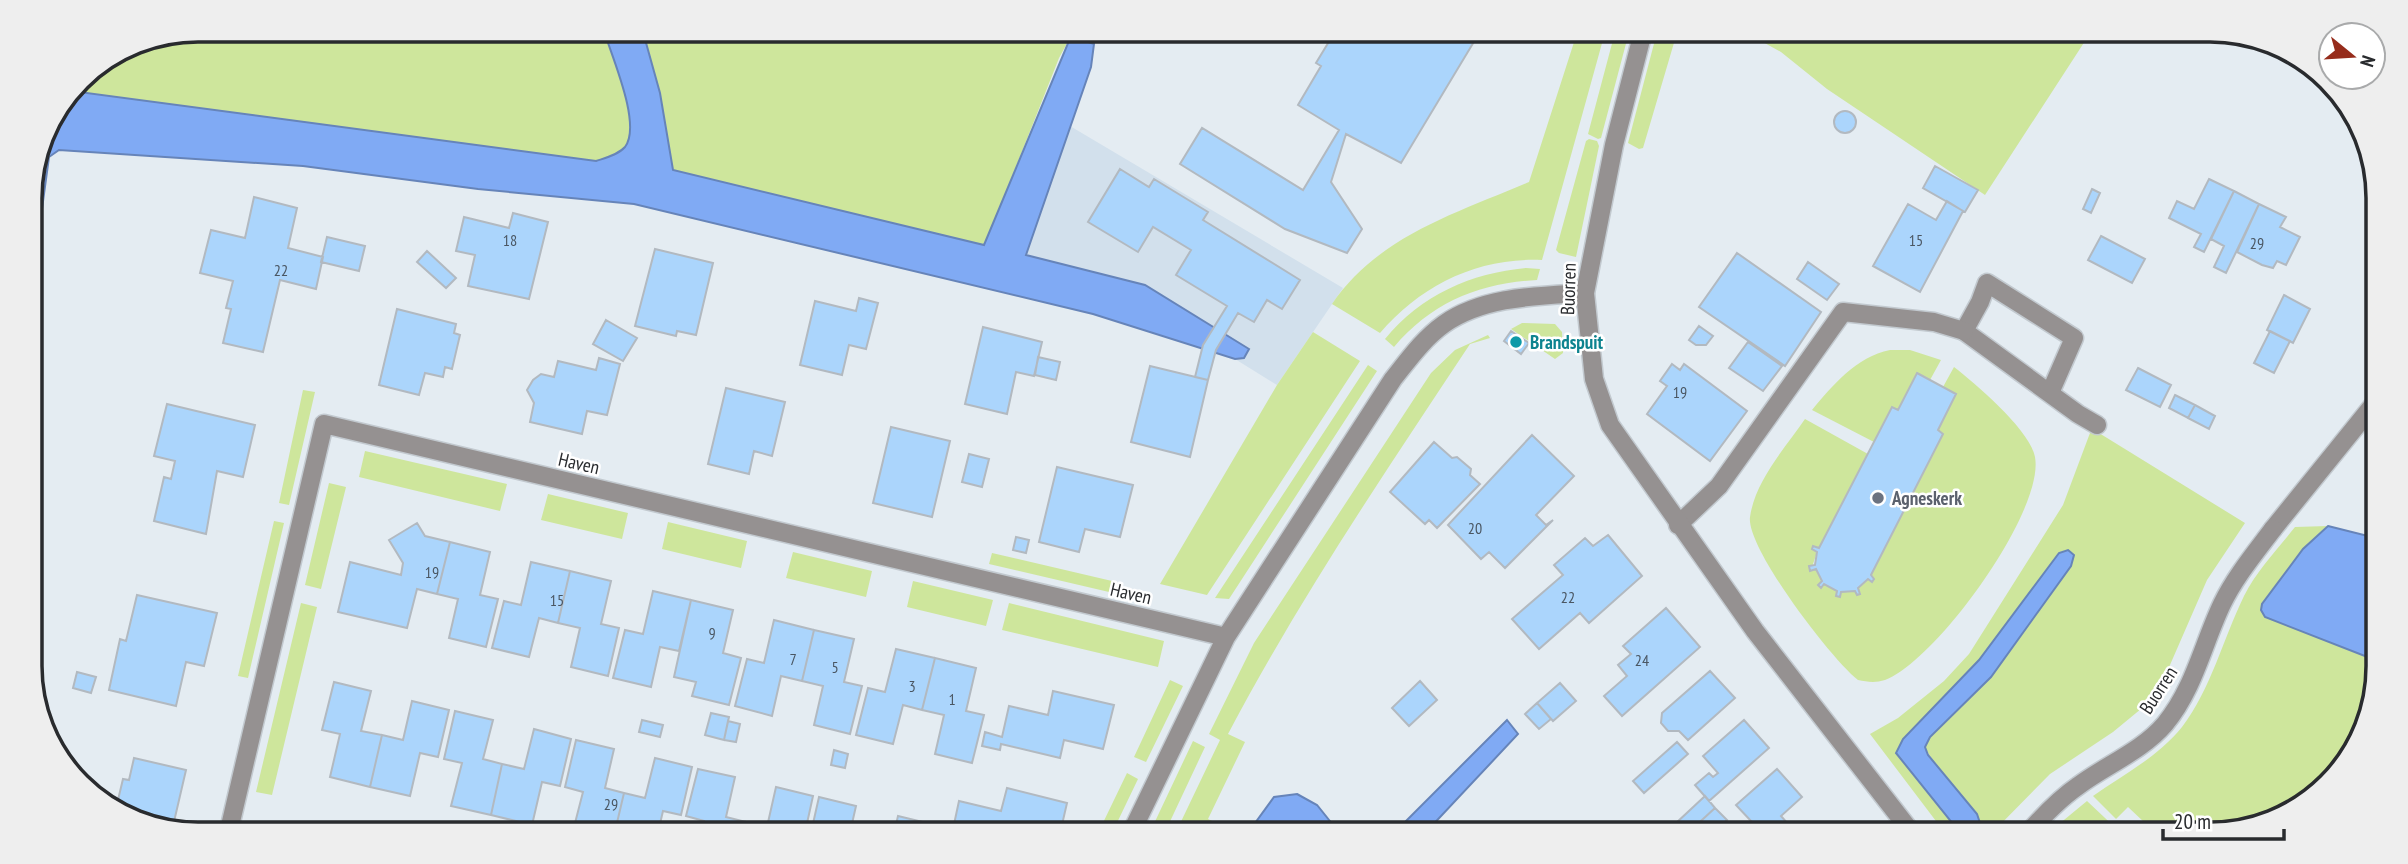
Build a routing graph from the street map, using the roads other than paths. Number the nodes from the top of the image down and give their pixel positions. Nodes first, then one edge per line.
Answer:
1 (1640, 42) edge
2 (1585, 293) junction
3 (1964, 331) junction
4 (2050, 393) junction
5 (2366, 414) edge
6 (2097, 425) dead end
7 (1678, 525) junction
8 (1226, 637) junction
9 (231, 822) edge
10 (1136, 822) edge
11 (1903, 822) edge
12 (2037, 822) edge

1 - 2 street, Buorren
2 - 7 street, Buorren
2 - 8 street
3 - 4 street
3 - 4 street
3 - 7 street
4 - 6 street
5 - 12 street, Buorren
7 - 11 street, Buorren
8 - 9 street, Haven
8 - 10 street

